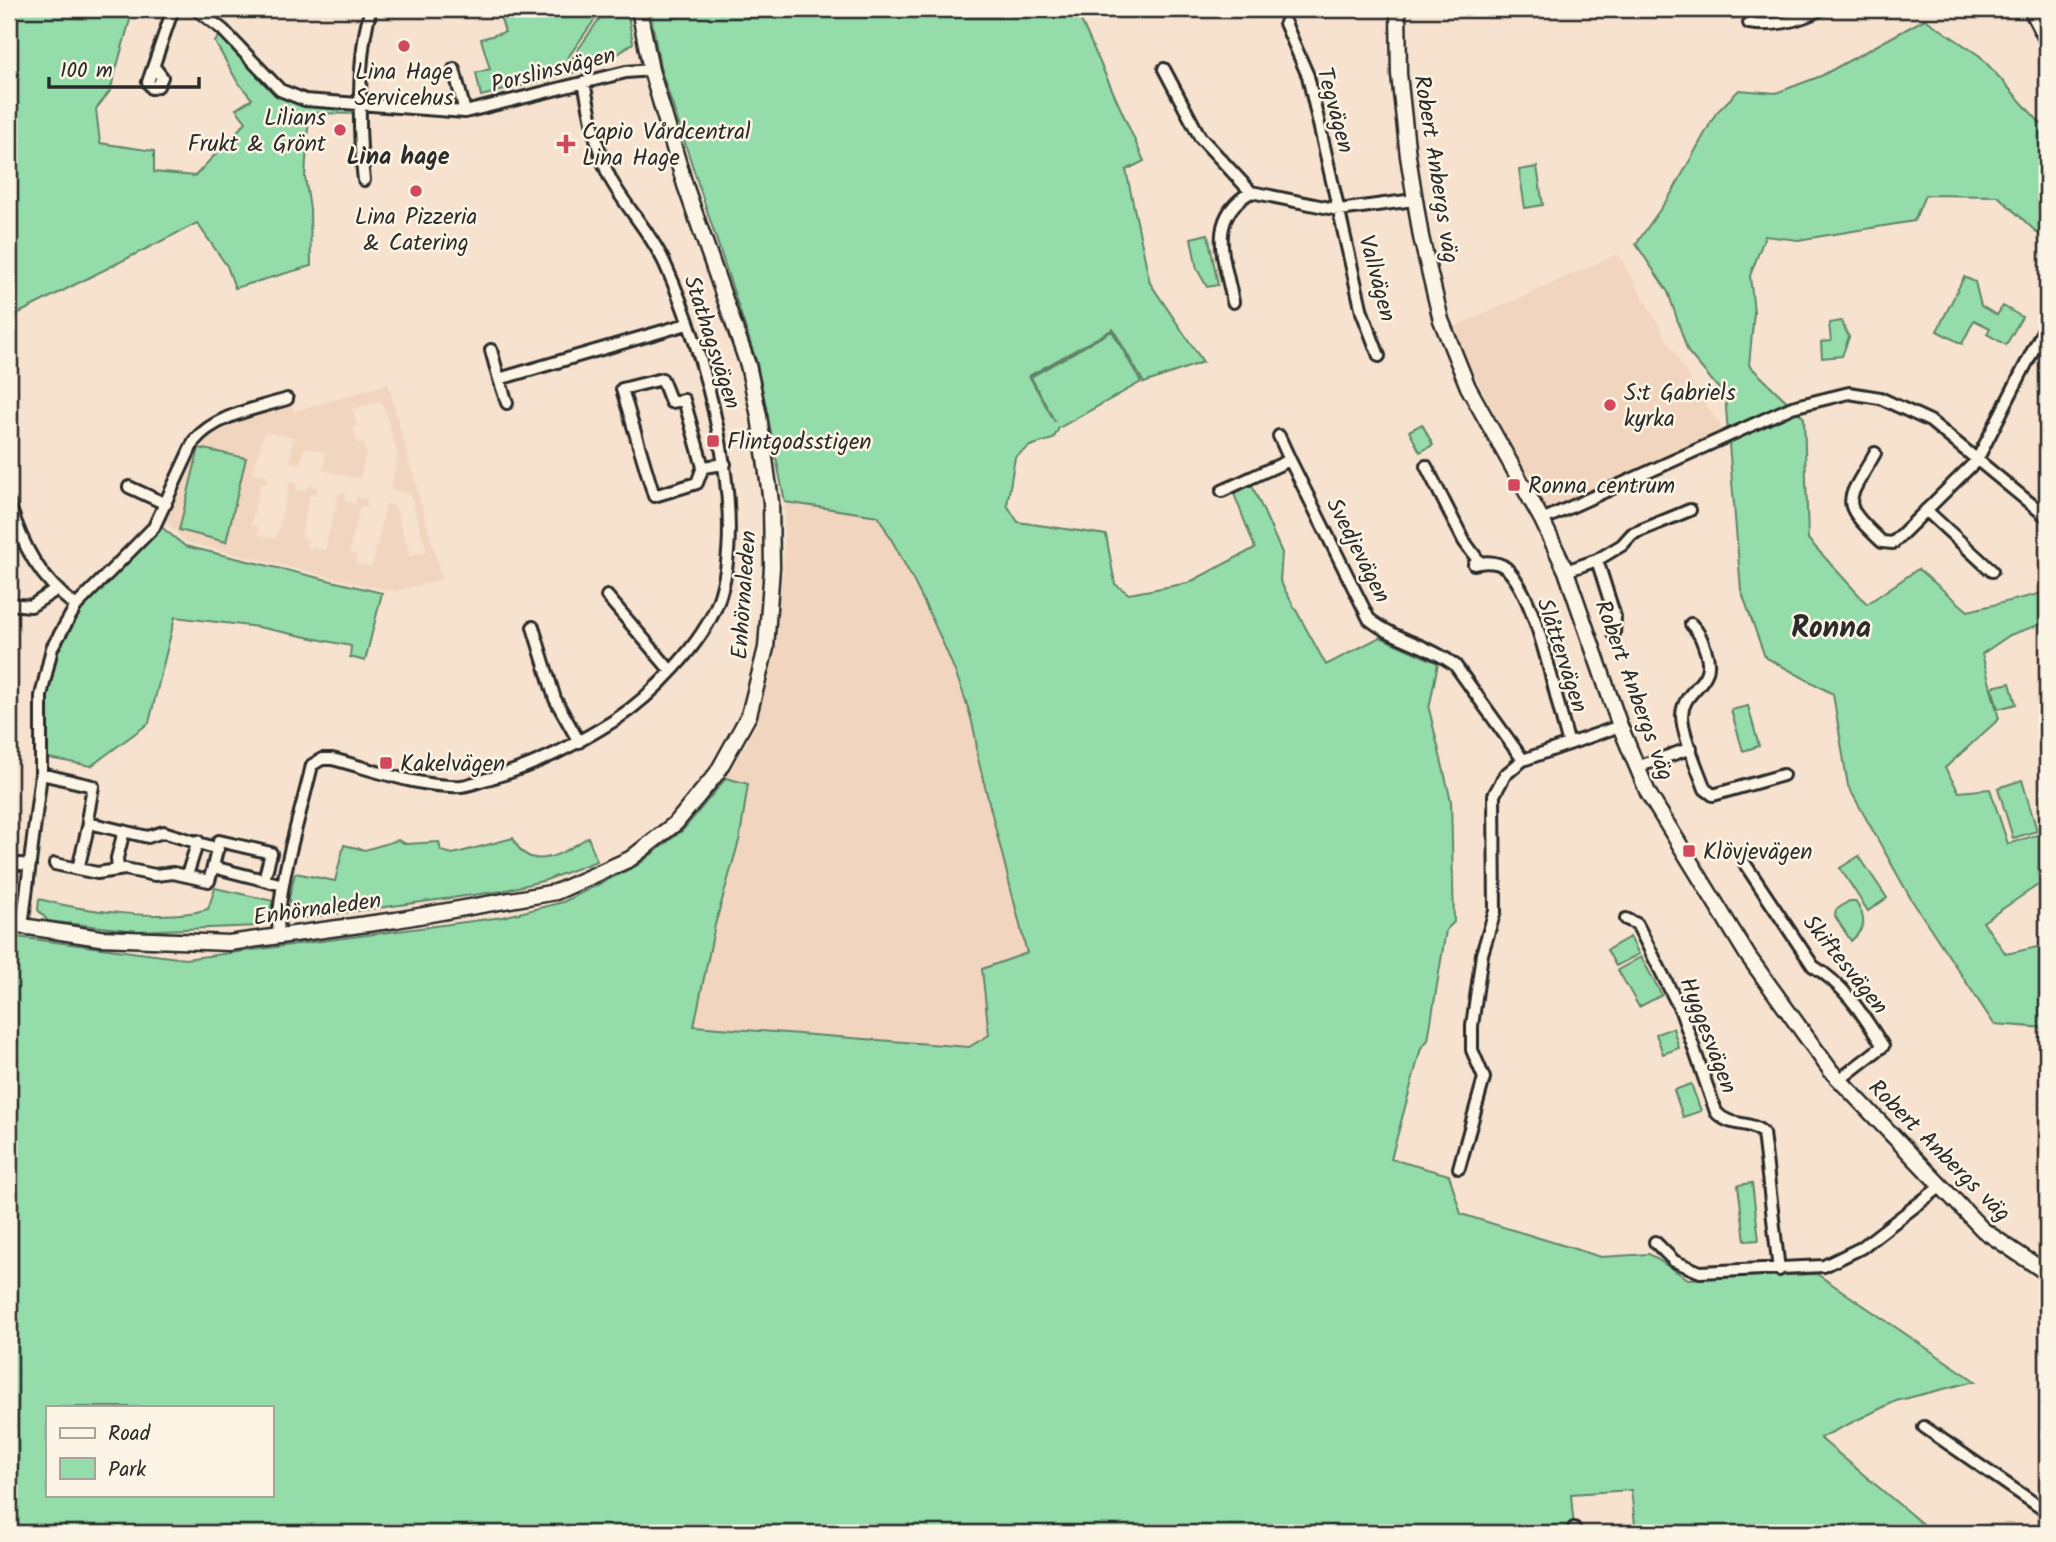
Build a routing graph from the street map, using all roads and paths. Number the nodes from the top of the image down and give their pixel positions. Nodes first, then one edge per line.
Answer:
1 (173, 9) edge
2 (196, 9) edge
3 (371, 9) edge
4 (639, 9) edge
5 (1398, 9) edge
6 (1821, 9) edge
7 (2029, 9) edge
8 (1285, 23) dead end
9 (1749, 23) dead end
10 (2043, 24) edge
11 (2047, 44) edge
12 (155, 68) dead end
13 (454, 68) dead end
14 (1164, 69) dead end
15 (651, 70) junction
16 (584, 83) junction
17 (362, 103) junction
18 (465, 112) junction
19 (364, 180) dead end
20 (1251, 192) junction
21 (1414, 200) junction
22 (1339, 210) junction
23 (1233, 302) dead end
24 (2047, 323) edge
25 (687, 324) junction
26 (491, 350) dead end
27 (1378, 356) dead end
28 (499, 379) junction
29 (287, 399) dead end
30 (507, 403) dead end
31 (1279, 436) dead end
32 (1875, 453) dead end
33 (1290, 460) junction
34 (1977, 460) junction
35 (725, 464) junction
36 (1426, 466) dead end
37 (703, 467) junction
38 (129, 487) dead end
39 (1222, 491) dead end
40 (9, 503) edge
41 (166, 504) junction
42 (1690, 510) dead end
43 (1926, 510) junction
44 (2047, 517) edge
45 (1542, 520) junction
46 (1597, 560) junction
47 (1992, 571) dead end
48 (1566, 572) junction
49 (56, 590) junction
50 (607, 596) dead end
51 (9, 604) edge
52 (76, 606) junction
53 (1691, 624) dead end
54 (533, 627) dead end
55 (1614, 634) dead end
56 (670, 670) junction
57 (1620, 726) junction
58 (579, 742) junction
59 (1569, 744) junction
60 (1691, 748) junction
61 (1523, 760) junction
62 (1637, 767) junction
63 (41, 774) junction
64 (1783, 775) dead end
65 (89, 822) junction
66 (124, 831) junction
67 (198, 841) junction
68 (218, 849) junction
69 (9, 863) edge
70 (55, 864) dead end
71 (1745, 864) dead end
72 (30, 865) junction
73 (213, 867) junction
74 (78, 869) junction
75 (118, 870) junction
76 (187, 875) junction
77 (264, 880) junction
78 (283, 885) junction
79 (1626, 919) dead end
80 (15, 925) edge
81 (278, 937) junction
82 (1839, 1080) junction
83 (1459, 1168) dead end
84 (1940, 1187) junction
85 (1655, 1242) dead end
86 (1779, 1270) junction
87 (2047, 1273) edge
88 (1924, 1427) dead end
89 (2047, 1512) edge

1 - 12 street
2 - 17 street, Porslinsvägen
3 - 17 street
4 - 15 street, Enhörnaleden
5 - 21 street, Robert Anbergs väg
6 - 9 street
7 - 10 street
8 - 22 street, Tegvägen
10 - 11 street
13 - 18 street, Porslinsvägen
14 - 20 street
15 - 16 street, Porslinsvägen
15 - 81 street, Enhörnaleden
16 - 18 street, Porslinsvägen
16 - 25 street, Stathagsvägen
17 - 18 street, Porslinsvägen
17 - 19 street
20 - 22 street
20 - 23 street
21 - 22 street
21 - 45 street, Robert Anbergs väg
22 - 27 street, Vallvägen
24 - 34 street
25 - 28 street
25 - 35 street, Stathagsvägen
26 - 28 street
28 - 30 street
29 - 41 street
31 - 33 street, Svedjevägen
32 - 43 street
33 - 39 street
33 - 61 street, Svedjevägen
34 - 43 street
34 - 44 street
34 - 45 street
35 - 37 street
35 - 56 street, Stathagsvägen
36 - 59 street, Slåttervägen
37 - 37 street
38 - 41 street
40 - 49 street
41 - 52 street
42 - 46 street
43 - 47 street
45 - 48 street, Robert Anbergs väg
46 - 48 street
46 - 55 street
48 - 57 street, Robert Anbergs väg
49 - 51 street
49 - 52 street
50 - 56 street
52 - 63 street
53 - 60 street
54 - 58 street
56 - 58 street, Stathagsvägen
57 - 59 street
57 - 62 street, Robert Anbergs väg
58 - 78 street, Stathagsvägen
59 - 61 street
60 - 62 street
60 - 64 street
61 - 83 street
62 - 82 street, Robert Anbergs väg
63 - 65 street
63 - 72 street
65 - 66 street
65 - 74 street
66 - 67 street
66 - 75 street
67 - 68 street
67 - 76 street
68 - 73 street
68 - 77 street
69 - 72 street
70 - 74 street
71 - 82 street, Skiftesvägen
72 - 80 street
73 - 76 street
73 - 77 street
74 - 75 street
75 - 76 street
77 - 78 street
78 - 81 street
79 - 86 street, Hyggesvägen
80 - 81 street, Enhörnaleden
82 - 84 street, Robert Anbergs väg
84 - 86 street
84 - 87 street, Robert Anbergs väg
85 - 86 street
88 - 89 street

